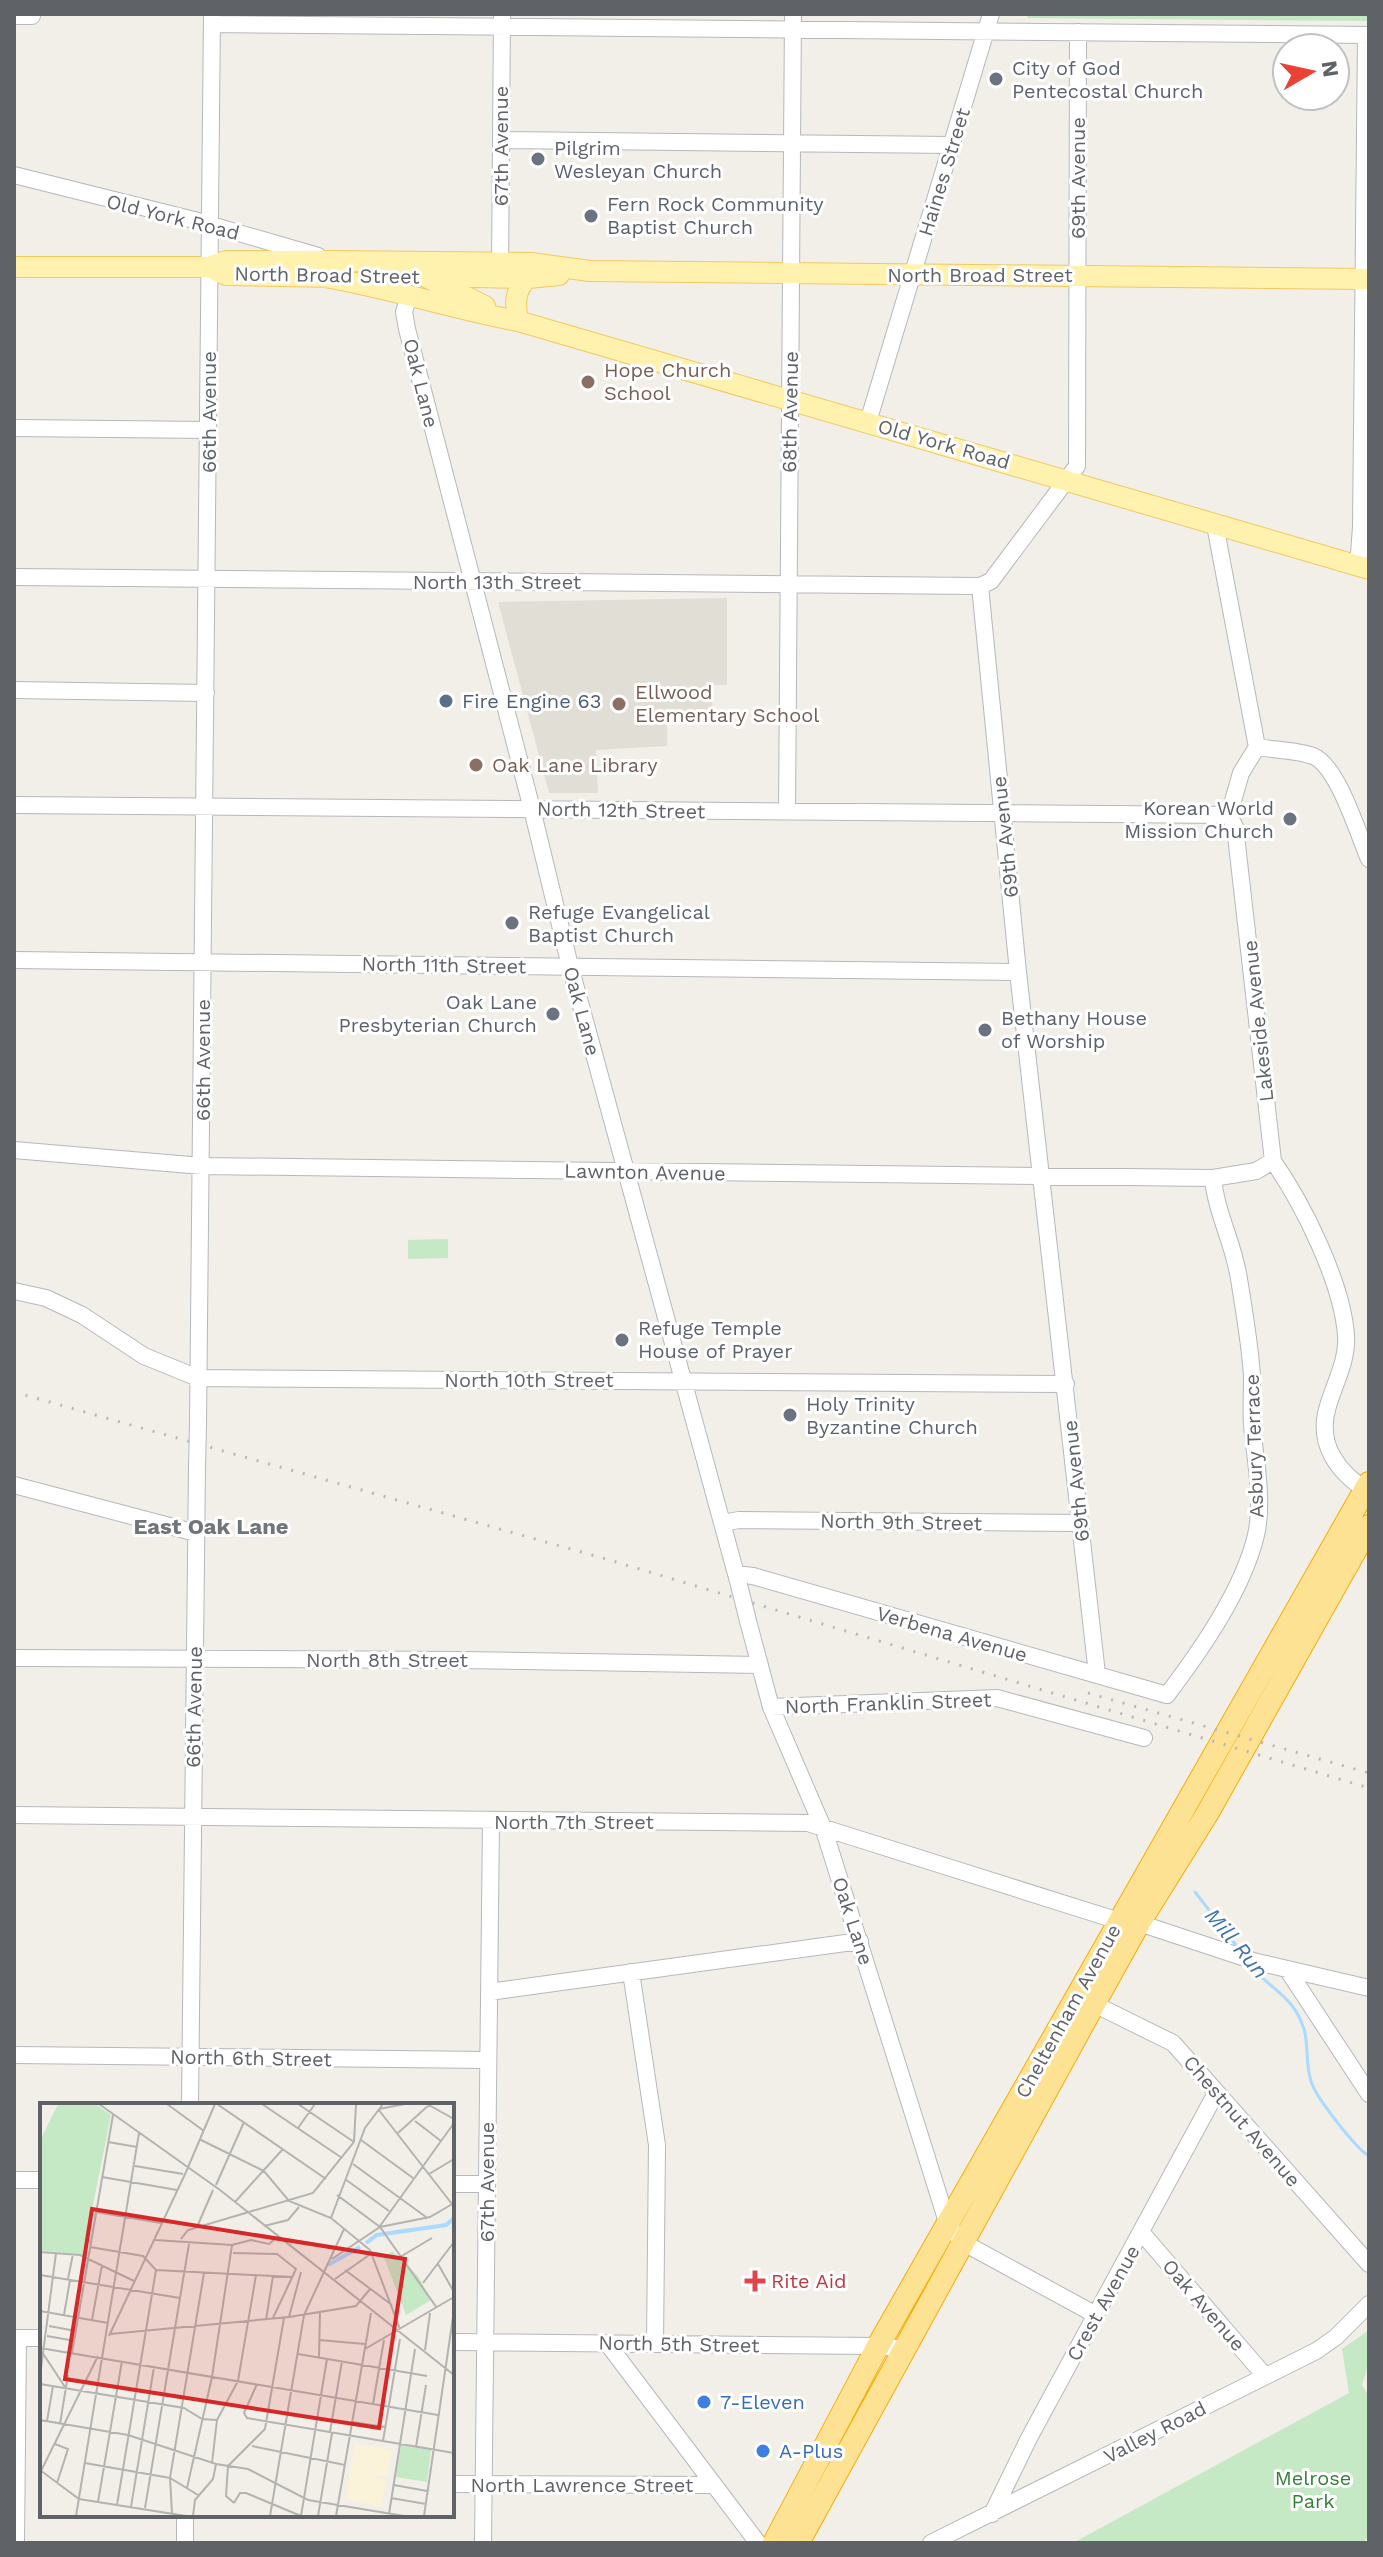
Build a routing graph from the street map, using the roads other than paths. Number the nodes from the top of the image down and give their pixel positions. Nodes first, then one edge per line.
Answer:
1 (14, 16) edge
2 (32, 16) dead end
3 (212, 19) edge
4 (313, 19) edge
5 (394, 19) edge
6 (502, 20) edge
7 (793, 22) edge
8 (989, 22) edge
9 (1078, 32) junction
10 (1368, 35) edge
11 (501, 140) junction
12 (791, 143) junction
13 (952, 145) junction
14 (14, 175) edge
15 (210, 224) junction
16 (402, 263) junction
17 (14, 267) edge
18 (209, 267) junction
19 (328, 269) junction
20 (500, 270) junction
21 (590, 271) junction
22 (790, 273) junction
23 (914, 274) junction
24 (1078, 275) junction
25 (424, 276) junction
26 (528, 278) junction
27 (1366, 279) edge
28 (409, 295) junction
29 (518, 321) junction
30 (791, 399) junction
31 (868, 422) junction
32 (14, 428) edge
33 (209, 430) junction
34 (1067, 480) junction
35 (1215, 525) junction
36 (1363, 568) edge
37 (14, 577) edge
38 (207, 579) junction
39 (473, 582) junction
40 (787, 583) junction
41 (980, 586) junction
42 (14, 690) edge
43 (206, 693) junction
44 (1257, 747) junction
45 (14, 805) edge
46 (204, 807) junction
47 (532, 809) junction
48 (787, 811) junction
49 (1003, 813) junction
50 (1229, 815) junction
51 (1368, 854) edge
52 (14, 960) edge
53 (203, 962) junction
54 (570, 966) junction
55 (1018, 972) junction
56 (14, 1150) edge
57 (1273, 1161) junction
58 (202, 1166) junction
59 (626, 1171) junction
60 (1041, 1176) junction
61 (1213, 1178) junction
62 (14, 1291) edge
63 (198, 1378) junction
64 (684, 1381) junction
65 (1066, 1384) junction
66 (14, 1485) edge
67 (1368, 1488) edge
68 (722, 1523) junction
69 (1081, 1523) junction
70 (1369, 1526) edge
71 (196, 1533) junction
72 (738, 1579) junction
73 (14, 1658) edge
74 (195, 1659) junction
75 (760, 1665) junction
76 (1097, 1674) junction
77 (1167, 1695) joint
78 (771, 1707) junction
79 (1144, 1738) dead end
80 (14, 1815) edge
81 (193, 1816) junction
82 (491, 1821) junction
83 (824, 1830) junction
84 (1129, 1922) junction
85 (860, 1941) junction
86 (1287, 1969) junction
87 (631, 1972) junction
88 (1369, 1988) edge
89 (489, 1992) junction
90 (1094, 2004) junction
91 (14, 2055) edge
92 (190, 2057) junction
93 (488, 2060) junction
94 (1216, 2093) junction
95 (1369, 2094) edge
96 (190, 2103) edge
97 (14, 2180) edge
98 (40, 2180) edge
99 (454, 2184) edge
100 (487, 2184) junction
101 (948, 2225) junction
102 (1142, 2233) junction
103 (964, 2243) junction
104 (1369, 2264) edge
105 (1369, 2304) edge
106 (1096, 2315) junction
107 (16, 2338) edge
108 (40, 2338) edge
109 (454, 2342) edge
110 (485, 2342) junction
111 (607, 2343) junction
112 (655, 2344) junction
113 (878, 2346) junction
114 (905, 2349) junction
115 (1265, 2376) junction
116 (454, 2484) edge
117 (484, 2485) junction
118 (712, 2485) junction
119 (992, 2514) junction
120 (185, 2517) edge
121 (16, 2543) edge
122 (185, 2543) edge
123 (483, 2543) edge
124 (758, 2543) edge
125 (774, 2543) edge
126 (798, 2543) edge
127 (931, 2543) edge

1 - 2 street
3 - 4 street
3 - 15 street, 66th Avenue
4 - 5 street
5 - 6 street
6 - 7 street
6 - 11 street, 67th Avenue
7 - 8 street
7 - 12 street, 68th Avenue
8 - 9 street
8 - 13 street, Haines Street
9 - 10 street
9 - 24 street, 69th Avenue
10 - 27 street
11 - 12 street
11 - 20 street, 67th Avenue
12 - 13 street
12 - 22 street, 68th Avenue
13 - 23 street, Haines Street
14 - 15 street, Old York Road
15 - 18 street, 66th Avenue
15 - 19 street, Old York Road
16 - 19 main road, North Broad Street
16 - 20 main road, North Broad Street
16 - 25 main road, Old York Road
17 - 18 main road, North Broad Street
18 - 19 main road, North Broad Street
18 - 33 street, 66th Avenue
19 - 25 main road, North Broad Street
19 - 28 main road, Old York Road
20 - 21 main road, North Broad Street
20 - 25 main road, North Broad Street
20 - 26 main road, North Broad Street
21 - 22 main road, North Broad Street
21 - 26 main road, North Broad Street
22 - 23 main road, North Broad Street
22 - 30 street, 68th Avenue
23 - 24 main road, North Broad Street
23 - 31 street, Haines Street
24 - 27 main road, North Broad Street
24 - 34 street, 69th Avenue
25 - 29 main road, Old York Road
26 - 29 main road
27 - 36 street
28 - 29 main road, Old York Road
28 - 39 street, Oak Lane
29 - 30 main road, Old York Road
30 - 31 main road, Old York Road
30 - 40 street, 68th Avenue
31 - 34 main road, Old York Road
32 - 33 street
33 - 38 street, 66th Avenue
34 - 35 main road, Old York Road
34 - 41 street, 69th Avenue
35 - 36 main road, Old York Road
35 - 44 street
37 - 38 street, North 13th Street
38 - 39 street, North 13th Street
38 - 43 street, 66th Avenue
39 - 40 street, North 13th Street
39 - 47 street, Oak Lane
40 - 41 street, North 13th Street
40 - 48 street, 68th Avenue
41 - 49 street, 69th Avenue
42 - 43 street
43 - 46 street, 66th Avenue
44 - 50 street, Lakeside Avenue
44 - 51 street
45 - 46 street, North 12th Street
46 - 47 street, North 12th Street
46 - 53 street, 66th Avenue
47 - 48 street, North 12th Street
47 - 54 street, Oak Lane
48 - 49 street, North 12th Street
49 - 50 street, North 12th Street
49 - 55 street, 69th Avenue
50 - 57 street, Lakeside Avenue
52 - 53 street, North 11th Street
53 - 54 street, North 11th Street
53 - 58 street, 66th Avenue
54 - 55 street, North 11th Street
54 - 59 street, Oak Lane
55 - 60 street, 69th Avenue
56 - 58 street, Lawnton Avenue
57 - 61 street, Lawnton Avenue
57 - 67 street, Lakeside Avenue
58 - 59 street, Lawnton Avenue
58 - 63 street, 66th Avenue
59 - 60 street, Lawnton Avenue
59 - 64 street, Oak Lane
60 - 61 street, Lawnton Avenue
60 - 65 street, 69th Avenue
61 - 77 street, Asbury Terrace
62 - 63 street, North 10th Street
63 - 64 street, North 10th Street
63 - 71 street, 66th Avenue, bridge
64 - 65 street, North 10th Street
64 - 68 street, Oak Lane
65 - 69 street, 69th Avenue
66 - 71 street
67 - 84 highway, Cheltenham Avenue
68 - 69 street, North 9th Street
68 - 72 street, Oak Lane
69 - 76 street, 69th Avenue
70 - 84 highway, Cheltenham Avenue
71 - 74 street, 66th Avenue
72 - 75 street, Oak Lane, bridge
72 - 76 street, Verbena Avenue
73 - 74 street, North 8th Street
74 - 75 street, North 8th Street
74 - 81 street, 66th Avenue
75 - 78 street, Oak Lane
76 - 77 street, Verbena Avenue
78 - 79 street, North Franklin Street
78 - 83 street, Oak Lane
80 - 81 street, North 7th Street
81 - 82 street, North 7th Street
81 - 92 street, 66th Avenue
82 - 83 street, North 7th Street
82 - 89 street, 67th Avenue
83 - 84 street, North 7th Street
83 - 85 street, Oak Lane
84 - 86 street, North 7th Street
84 - 90 highway, Cheltenham Avenue
84 - 101 highway, Cheltenham Avenue
85 - 87 street
85 - 101 street, Oak Lane
86 - 88 street, North 7th Street
86 - 95 street
87 - 89 street
87 - 112 street
89 - 93 street, 67th Avenue
90 - 94 street, Chestnut Avenue
90 - 103 highway, Cheltenham Avenue
91 - 92 street, North 6th Street
92 - 93 street, North 6th Street
92 - 96 street, 66th Avenue
93 - 100 street, 67th Avenue
94 - 102 street, Crest Avenue
94 - 104 street, Chestnut Avenue
97 - 98 street
99 - 100 street
100 - 110 street, 67th Avenue
101 - 103 street
101 - 113 highway, Cheltenham Avenue
102 - 106 street, Crest Avenue
102 - 115 street, Oak Avenue
103 - 106 street
103 - 114 highway, Cheltenham Avenue
105 - 115 street, Valley Road
106 - 119 street, Crest Avenue
107 - 108 street
107 - 121 street
109 - 110 street, North 5th Street
110 - 111 street, North 5th Street
110 - 117 street, 67th Avenue
111 - 112 street, North 5th Street
111 - 118 street
112 - 113 street, North 5th Street
113 - 114 street, North 5th Street
113 - 125 highway, Cheltenham Avenue
114 - 126 highway, Cheltenham Avenue
115 - 119 street, Valley Road
116 - 117 street, North Lawrence Street
117 - 118 street, North Lawrence Street
117 - 123 street, 67th Avenue
118 - 124 street
119 - 127 street, Valley Road
120 - 122 street

